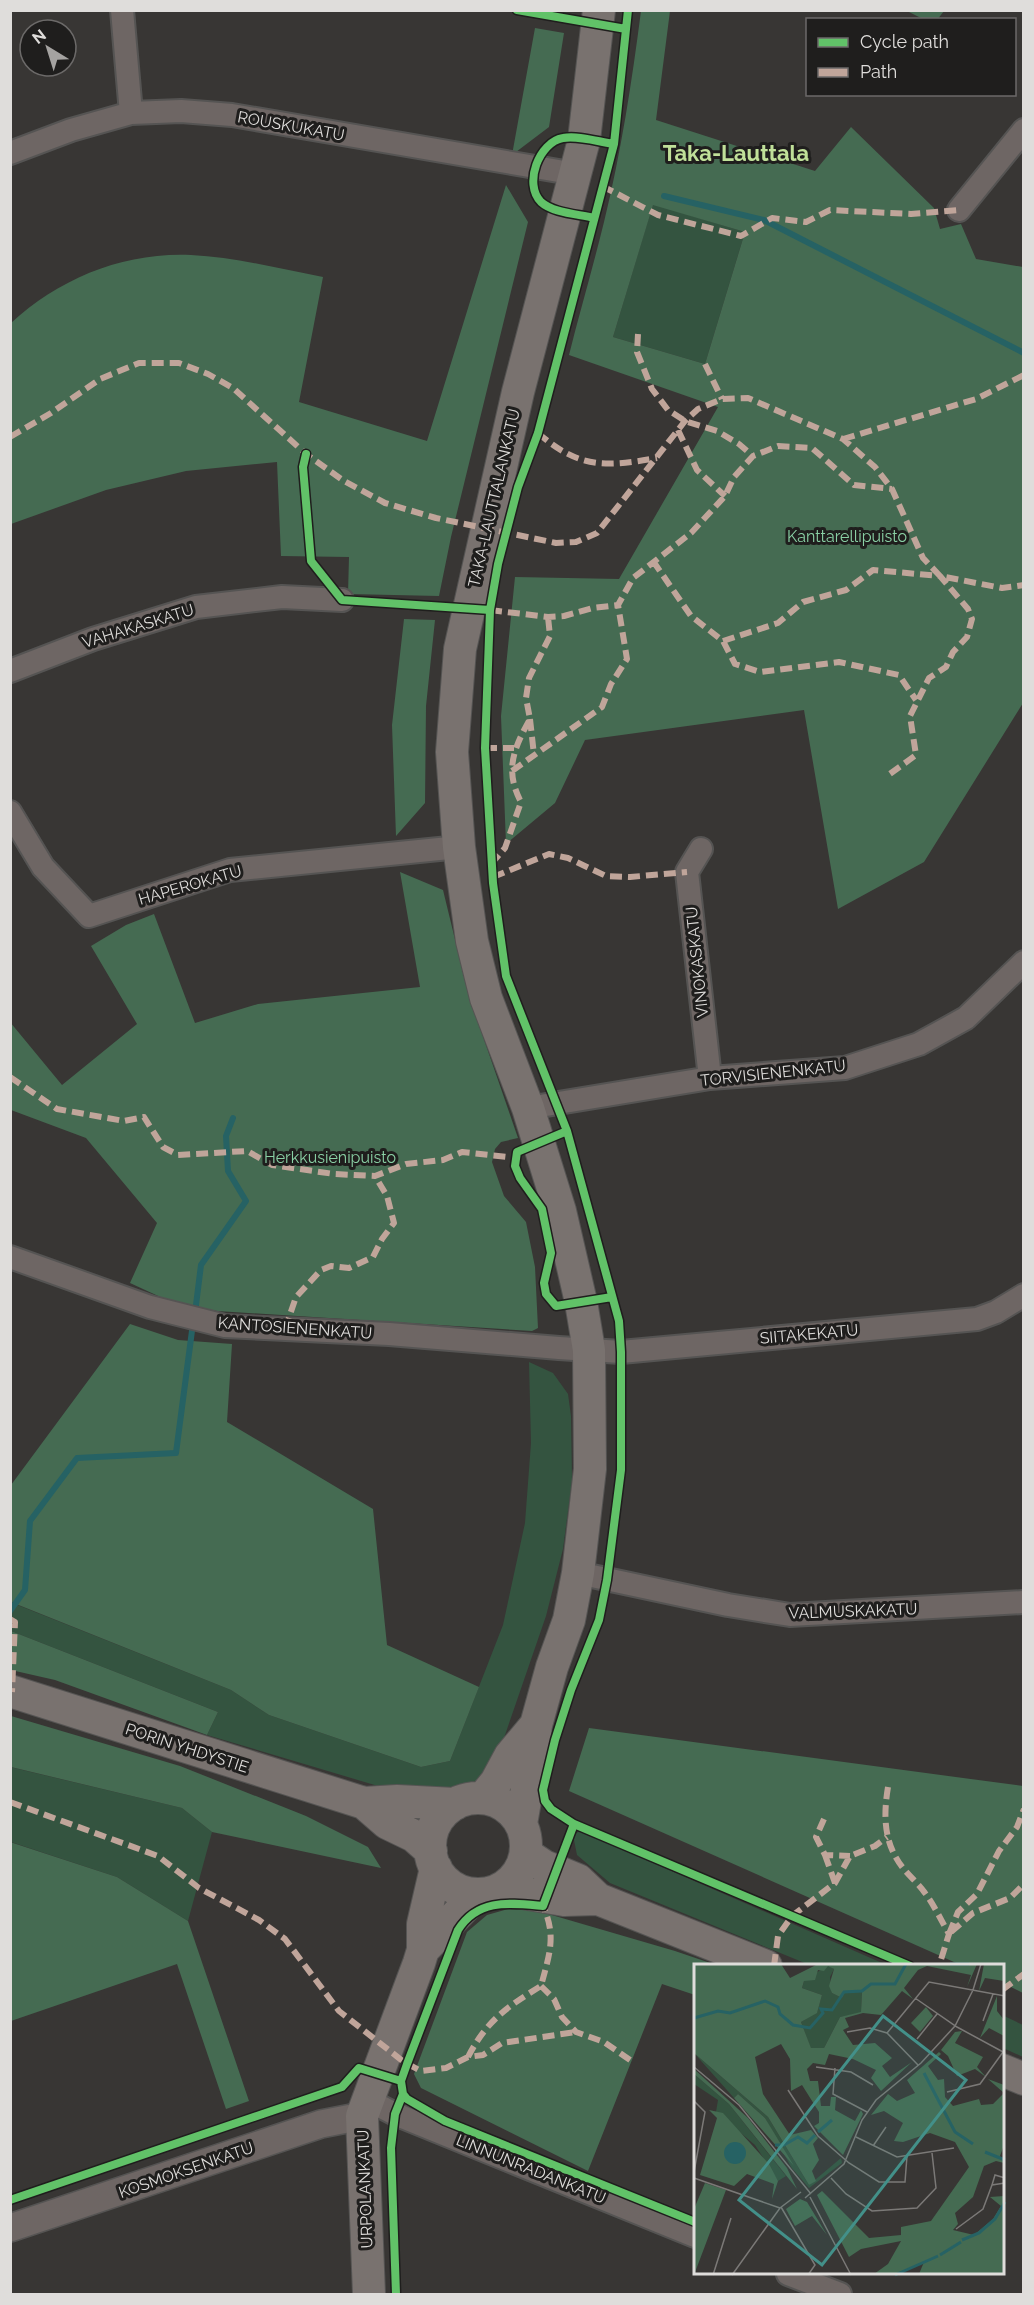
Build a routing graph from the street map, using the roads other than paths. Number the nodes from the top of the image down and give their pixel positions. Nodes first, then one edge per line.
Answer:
1 (122, 10) edge
2 (599, 10) edge
3 (131, 113) junction
4 (1023, 130) edge
5 (10, 153) edge
6 (576, 174) junction
7 (959, 210) dead end
8 (342, 600) dead end
9 (10, 671) edge
10 (10, 812) edge
11 (459, 847) junction
12 (701, 849) dead end
13 (1023, 962) edge
14 (710, 1078) junction
15 (528, 1108) junction
16 (10, 1257) edge
17 (1023, 1295) edge
18 (589, 1350) junction
19 (578, 1573) junction
20 (1023, 1602) edge
21 (10, 1691) edge
22 (536, 1725) junction
23 (469, 1801) junction
24 (364, 1803) junction
25 (523, 1839) junction
26 (433, 1860) junction
27 (488, 1891) junction
28 (598, 1899) junction
29 (423, 1950) junction
30 (760, 1964) edge
31 (1004, 2071) edge
32 (1023, 2079) edge
33 (365, 2108) junction
34 (10, 2228) edge
35 (694, 2236) edge
36 (790, 2275) edge
37 (369, 2295) edge
38 (840, 2295) edge

1 - 3 street
2 - 6 main road, TAKA-LAUTTALANKATU
3 - 5 street, ROUSKUKATU
3 - 6 street, ROUSKUKATU
4 - 7 street
6 - 11 main road, TAKA-LAUTTALANKATU
8 - 9 street, VAHAKASKATU
10 - 11 street, HAPEROKATU
11 - 15 main road, TAKA-LAUTTALANKATU
12 - 14 street, VINOKASKATU
13 - 14 street, TORVISIENENKATU
14 - 15 street, TORVISIENENKATU
15 - 18 main road, TAKA-LAUTTALANKATU
16 - 18 street, KANTOSIENENKATU
17 - 18 street, SIITAKEKATU
18 - 19 main road, TAKA-LAUTTALANKATU
19 - 20 street, VALMUSKAKATU
19 - 22 main road, TAKA-LAUTTALANKATU
21 - 24 main road, PORIN YHDYSTIE
22 - 23 main road, TAKA-LAUTTALANKATU
22 - 25 main road, TAKA-LAUTTALANKATU
23 - 24 main road, PORIN YHDYSTIE
23 - 25 main road
23 - 26 main road
24 - 26 main road, PORIN YHDYSTIE
25 - 27 main road
25 - 28 main road
26 - 27 main road
26 - 29 main road, URPOLANKATU
27 - 28 main road
27 - 29 main road, URPOLANKATU
28 - 30 main road
29 - 33 main road, URPOLANKATU
31 - 32 main road
33 - 34 street, KOSMOKSENKATU
33 - 35 street, LINNUNRADANKATU
33 - 37 main road, URPOLANKATU
36 - 38 street

